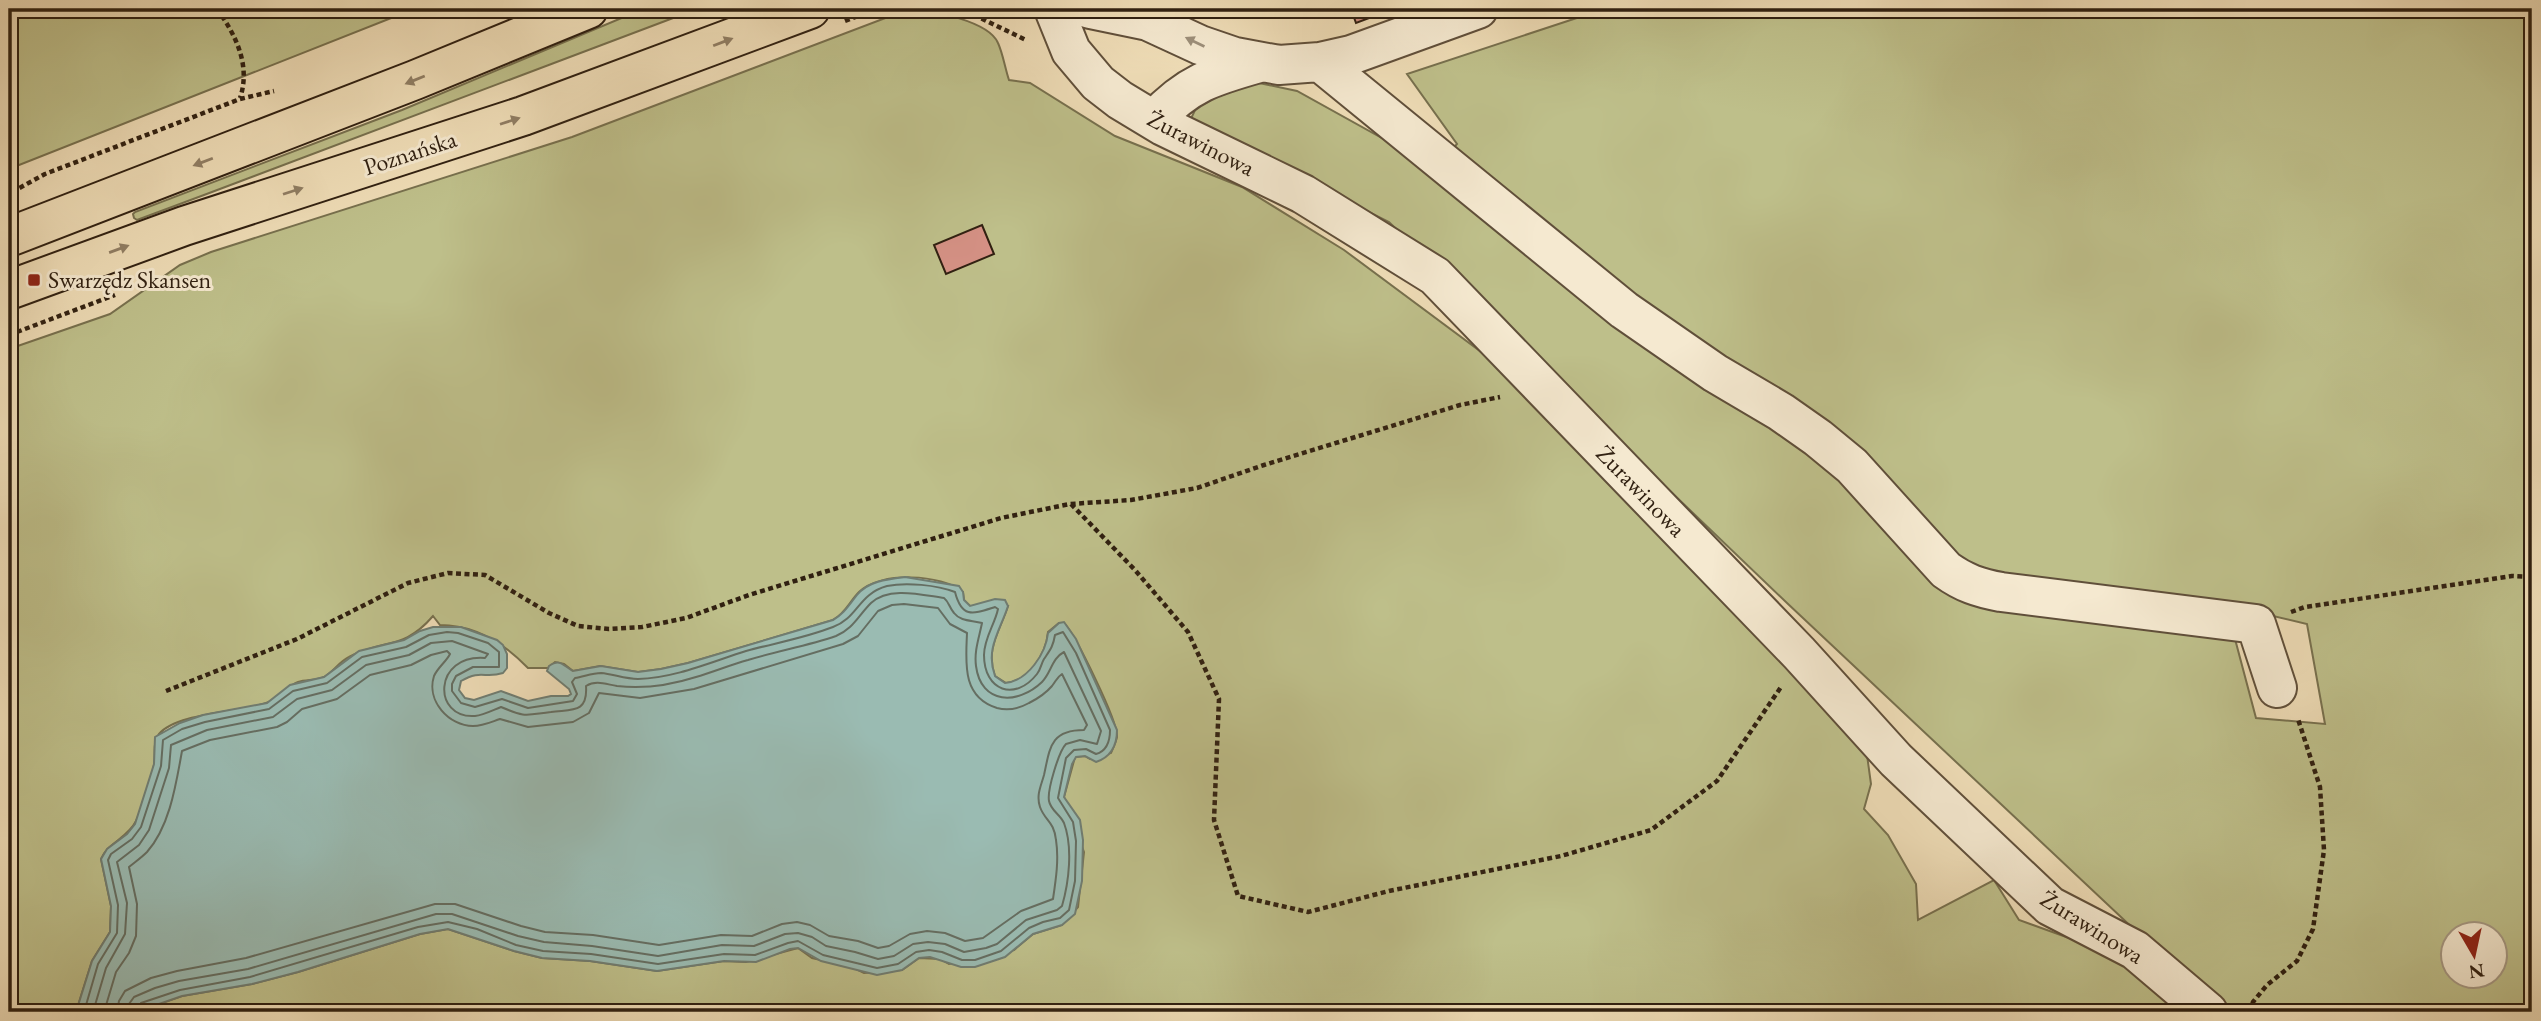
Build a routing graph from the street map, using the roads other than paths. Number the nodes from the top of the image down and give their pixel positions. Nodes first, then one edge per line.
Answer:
1 (588, 9) edge
2 (810, 9) edge
3 (1054, 9) edge
4 (1090, 9) edge
5 (1478, 9) edge
6 (1321, 62) junction
7 (1259, 63) junction
8 (1154, 120) junction
9 (9, 237) edge
10 (9, 290) edge
11 (2277, 688) road end
12 (2208, 1012) edge

1 -> 9 main road
10 -> 2 main road, Poznańska
3 - 8 street, Żurawinowa
7 -> 4 street
5 - 6 street
6 - 7 street
6 - 11 street
7 - 8 street
8 - 12 street, Żurawinowa

